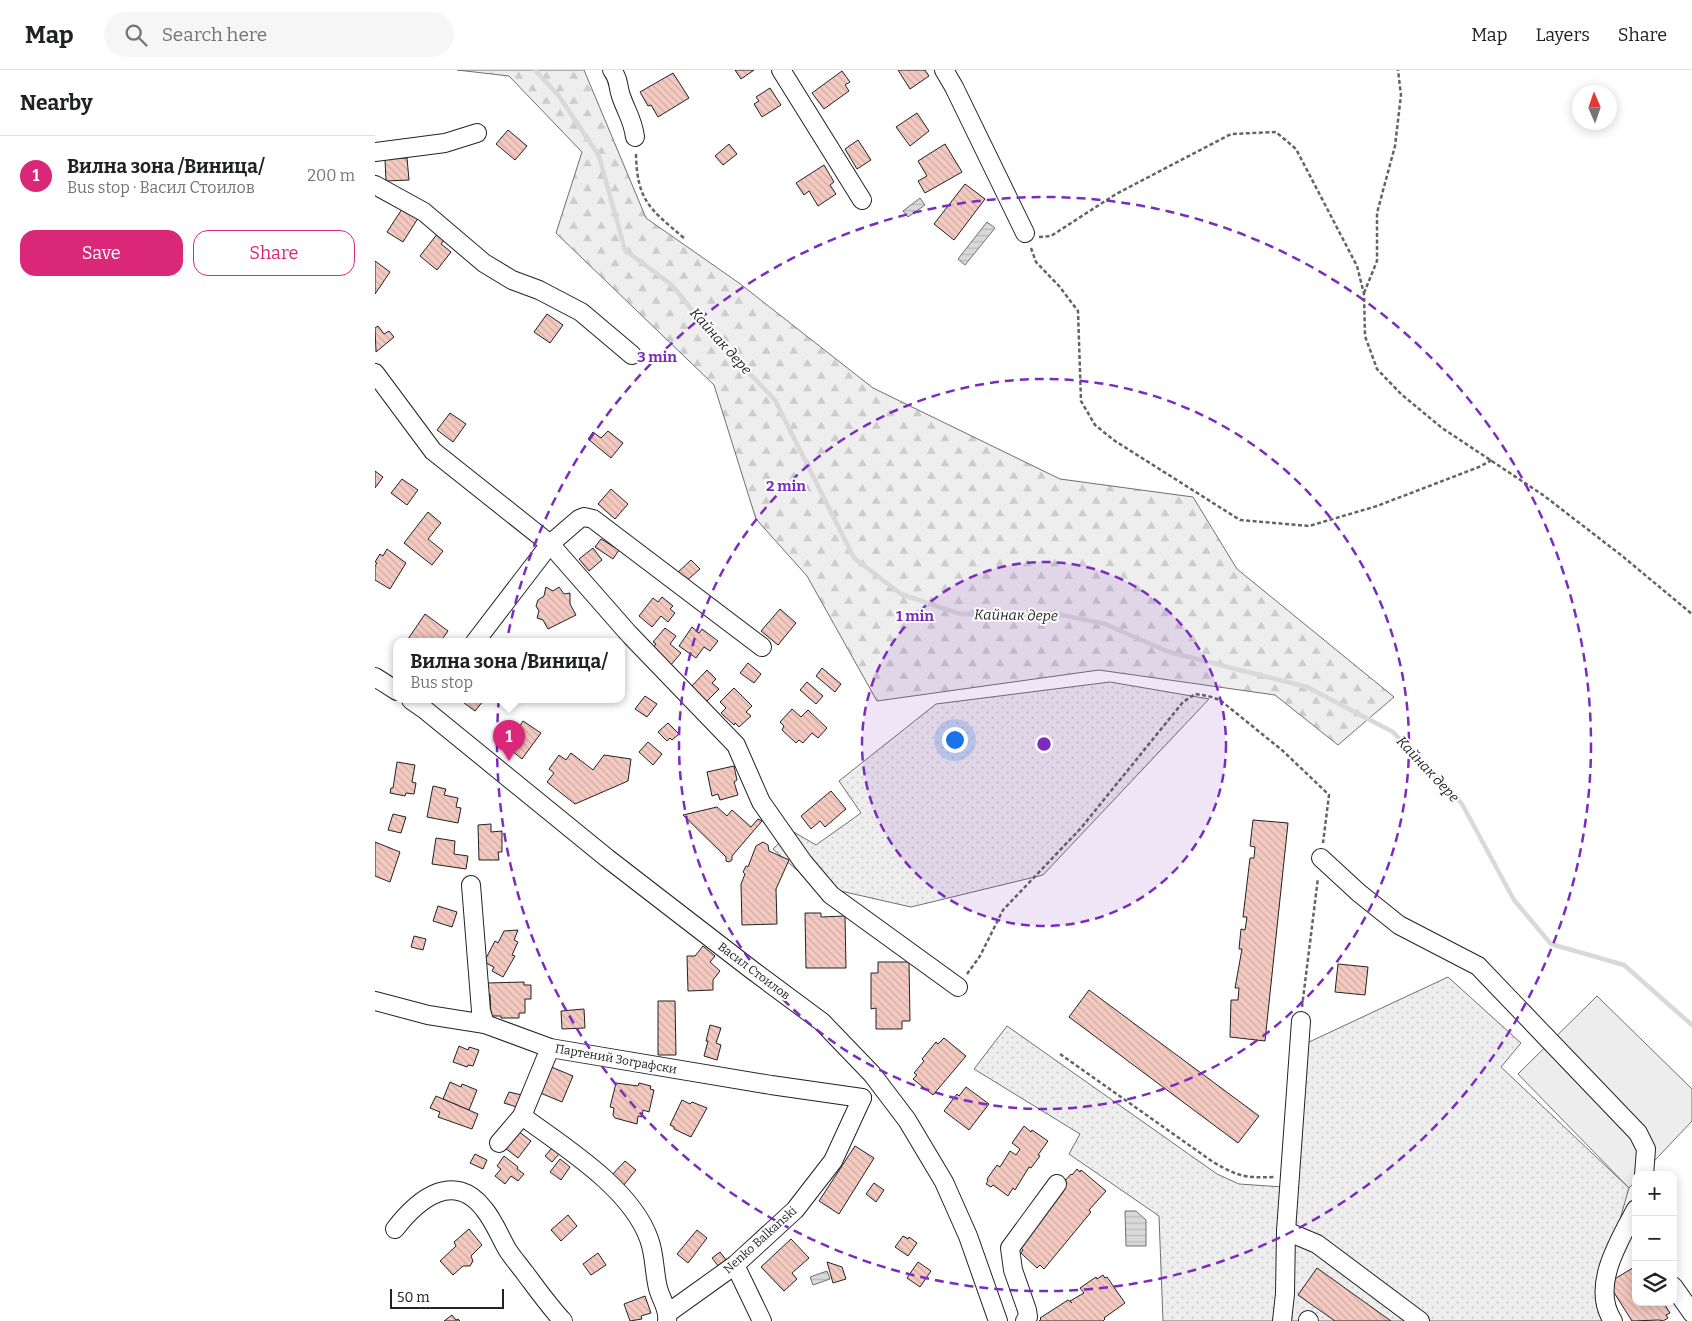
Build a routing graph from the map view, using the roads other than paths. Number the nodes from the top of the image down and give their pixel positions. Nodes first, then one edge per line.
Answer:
1 (612, 70) edge
2 (781, 70) edge
3 (944, 70) edge
4 (477, 133) dead end
5 (635, 137) road end
6 (375, 152) edge
7 (375, 186) edge
8 (862, 200) dead end
9 (1025, 233) road end
10 (633, 355) dead end
11 (375, 374) edge
12 (550, 544) junction
13 (478, 638) edge
14 (762, 647) dead end
15 (375, 677) edge
16 (393, 688) edge
17 (422, 703) edge
18 (1321, 858) road end
19 (471, 885) dead end
20 (958, 987) road end
21 (375, 1001) edge
22 (1301, 1021) road end
23 (485, 1024) junction
24 (550, 1048) junction
25 (883, 1088) junction
26 (862, 1098) junction
27 (522, 1116) junction
28 (499, 1143) dead end
29 (1644, 1171) edge
30 (1057, 1184) dead end
31 (1632, 1216) edge
32 (395, 1228) dead end
33 (1286, 1231) junction
34 (735, 1265) junction
35 (1677, 1292) edge
36 (1692, 1313) edge
37 (667, 1317) edge
38 (563, 1321) edge
39 (762, 1321) edge
40 (998, 1321) edge
41 (1025, 1321) edge
42 (1282, 1321) edge
43 (1420, 1321) edge
44 (1613, 1321) edge

1 - 5 street
2 - 8 street
3 - 9 street
4 - 6 street
7 - 10 street
11 - 12 street
12 - 13 street
12 - 14 street
12 - 20 street
15 - 16 street
17 - 25 street, Васил Стоилов
18 - 29 street
19 - 23 street
21 - 23 street, Партений Зографски
22 - 33 street
23 - 24 street, Партений Зографски
24 - 26 street, Партений Зографски
24 - 27 street
25 - 26 street
25 - 40 street, Васил Стоилов
26 - 34 street, Nenko Balkanski
27 - 28 street
27 - 37 street
30 - 41 street
31 - 44 street
32 - 38 street
33 - 42 street
33 - 43 street
34 - 37 street, Nenko Balkanski
34 - 39 street
35 - 36 street

